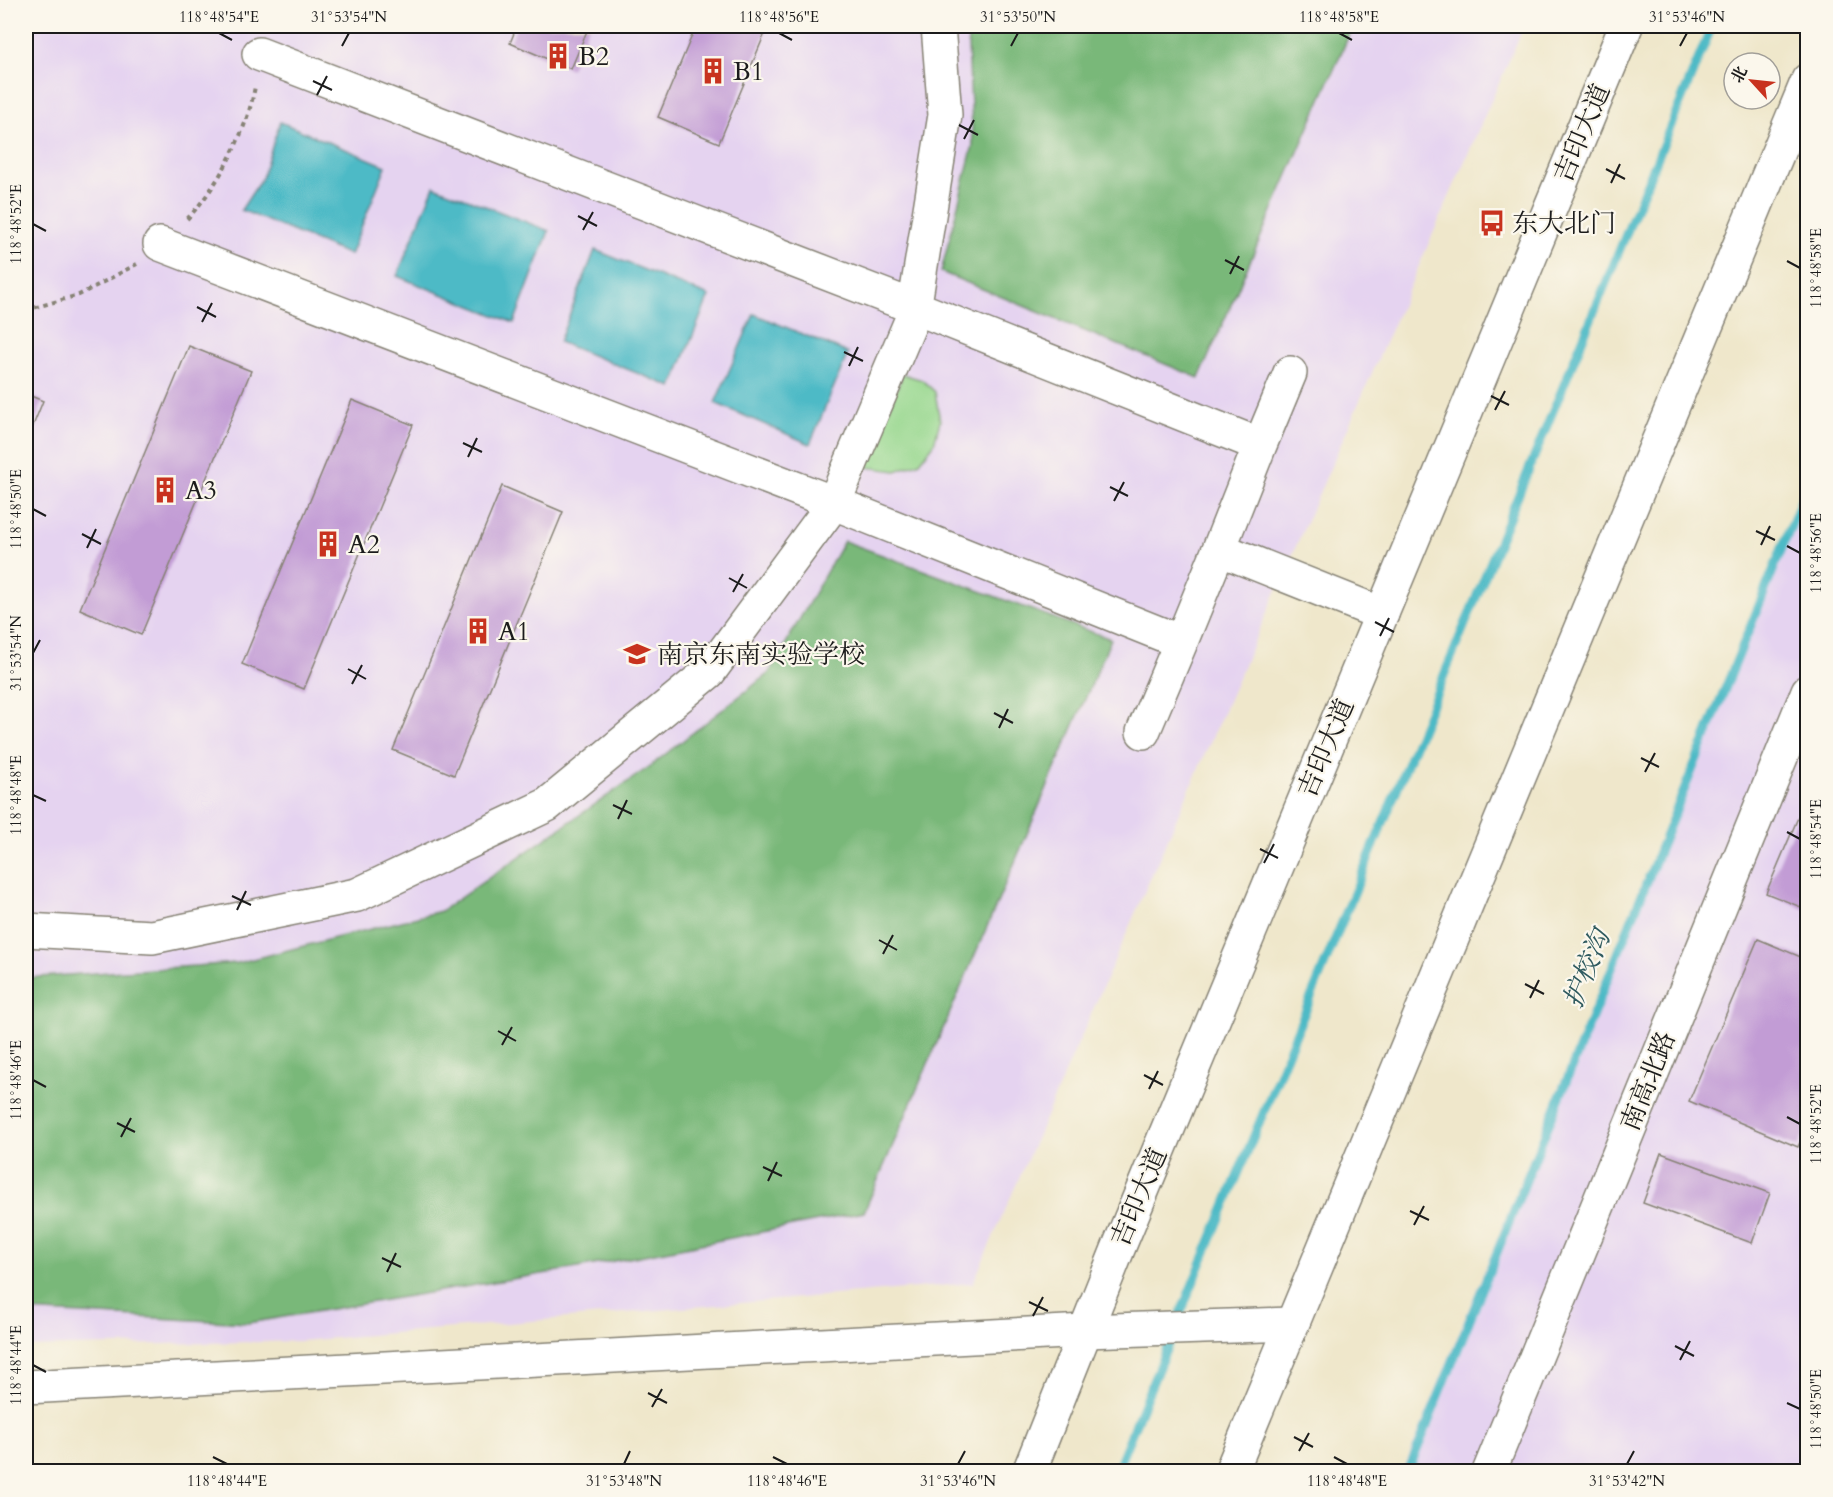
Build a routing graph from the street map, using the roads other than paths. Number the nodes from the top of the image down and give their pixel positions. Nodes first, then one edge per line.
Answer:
1 (938, 26) edge
2 (1626, 26) edge
3 (259, 54) road end
4 (1808, 80) edge
5 (160, 244) road end
6 (914, 307) junction
7 (1290, 373) dead end
8 (1260, 445) junction
9 (834, 503) junction
10 (1219, 549) junction
11 (1382, 614) junction
12 (1181, 642) junction
13 (1808, 691) edge
14 (1143, 732) dead end
15 (26, 930) edge
16 (1290, 1324) junction
17 (1085, 1331) junction
18 (26, 1387) edge
19 (1029, 1472) edge
20 (1231, 1472) edge
21 (1489, 1472) edge

1 - 6 street
2 - 11 street, 吉印大道
3 - 6 street
4 - 16 street
5 - 9 street
6 - 8 street
6 - 9 street
7 - 8 street
8 - 10 street
9 - 12 street
9 - 15 street
10 - 11 street
10 - 12 street
11 - 17 street, 吉印大道
12 - 14 street
13 - 21 street, 南高北路
16 - 17 street
16 - 20 street
17 - 18 street
17 - 19 street, 吉印大道

